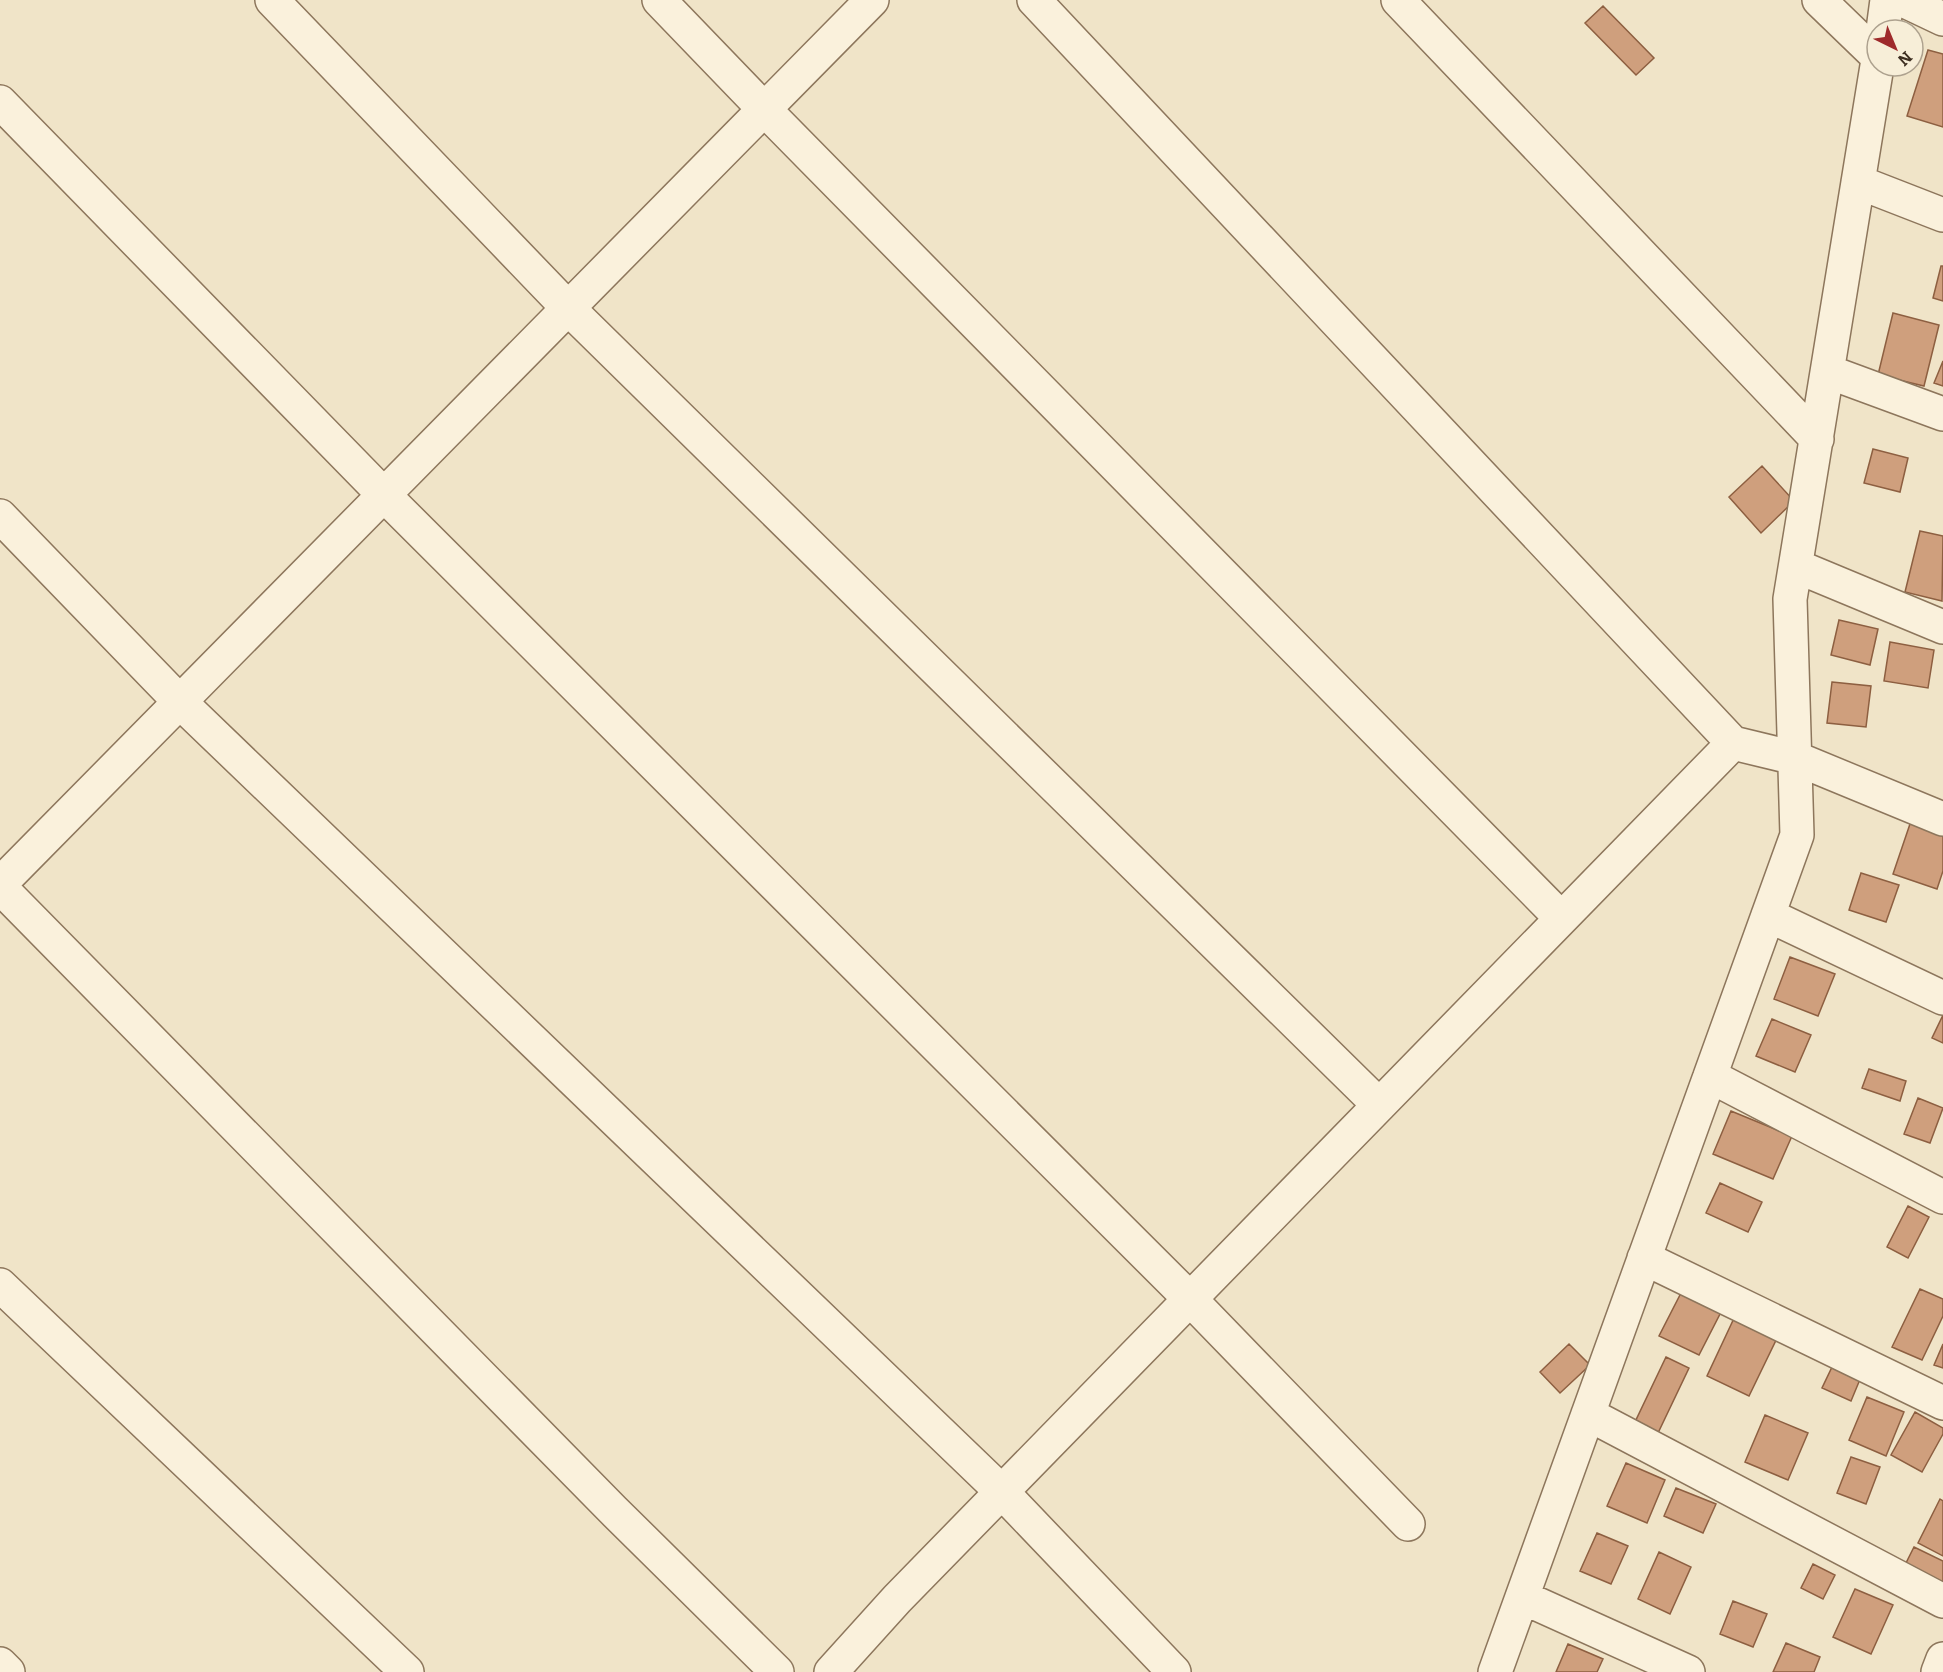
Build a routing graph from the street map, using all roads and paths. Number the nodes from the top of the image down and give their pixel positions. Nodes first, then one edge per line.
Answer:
1 (272, 0) edge
2 (659, 0) edge
3 (872, 0) edge
4 (1034, 0) edge
5 (1398, 0) edge
6 (1819, 0) edge
7 (1887, 0) edge
8 (1903, 0) edge
9 (1885, 18) edge
10 (1943, 19) edge
11 (1865, 44) edge
12 (1875, 78) edge
13 (0, 102) edge
14 (764, 110) junction
15 (1858, 182) junction
16 (1943, 215) edge
17 (568, 308) junction
18 (1829, 372) junction
19 (1943, 414) edge
20 (1817, 439) junction
21 (384, 495) junction
22 (0, 516) edge
23 (1796, 566) junction
24 (1943, 627) edge
25 (180, 702) junction
26 (1733, 743) junction
27 (1795, 758) junction
28 (1943, 819) edge
29 (0, 885) edge
30 (1768, 915) junction
31 (1561, 918) junction
32 (1943, 998) edge
33 (1710, 1076) junction
34 (1379, 1105) junction
35 (1943, 1197) edge
36 (1644, 1258) junction
37 (0, 1285) edge
38 (1190, 1299) junction
39 (1943, 1403) edge
40 (1588, 1414) junction
41 (1002, 1492) junction
42 (1408, 1524) dead end
43 (1522, 1597) junction
44 (1943, 1601) edge
45 (1943, 1659) edge
46 (0, 1664) edge
47 (8, 1672) edge
48 (407, 1672) edge
49 (777, 1672) edge
50 (831, 1672) edge
51 (1174, 1672) edge
52 (1495, 1672) edge
53 (1688, 1672) edge
54 (1938, 1672) edge

1 - 17 street
2 - 14 street
3 - 14 street
4 - 26 street
5 - 20 street
6 - 11 street
7 - 9 street
8 - 10 street
12 - 15 street
13 - 21 street
14 - 17 street
14 - 31 street
15 - 16 street
15 - 18 street
17 - 21 street
17 - 34 street
18 - 19 street
18 - 20 street
20 - 23 street
21 - 25 street
21 - 38 street
22 - 25 street
23 - 24 street
23 - 27 street
25 - 29 street
25 - 41 street
26 - 27 street
26 - 31 street
27 - 28 street
27 - 30 street
29 - 49 street
30 - 32 street
30 - 33 street
31 - 34 street
33 - 35 street
33 - 36 street
34 - 38 street
36 - 39 street
36 - 40 street
37 - 48 street
38 - 41 street
38 - 42 street
40 - 43 street
40 - 44 street
41 - 50 street
41 - 51 street
43 - 52 street
43 - 53 street
45 - 54 street
46 - 47 street

